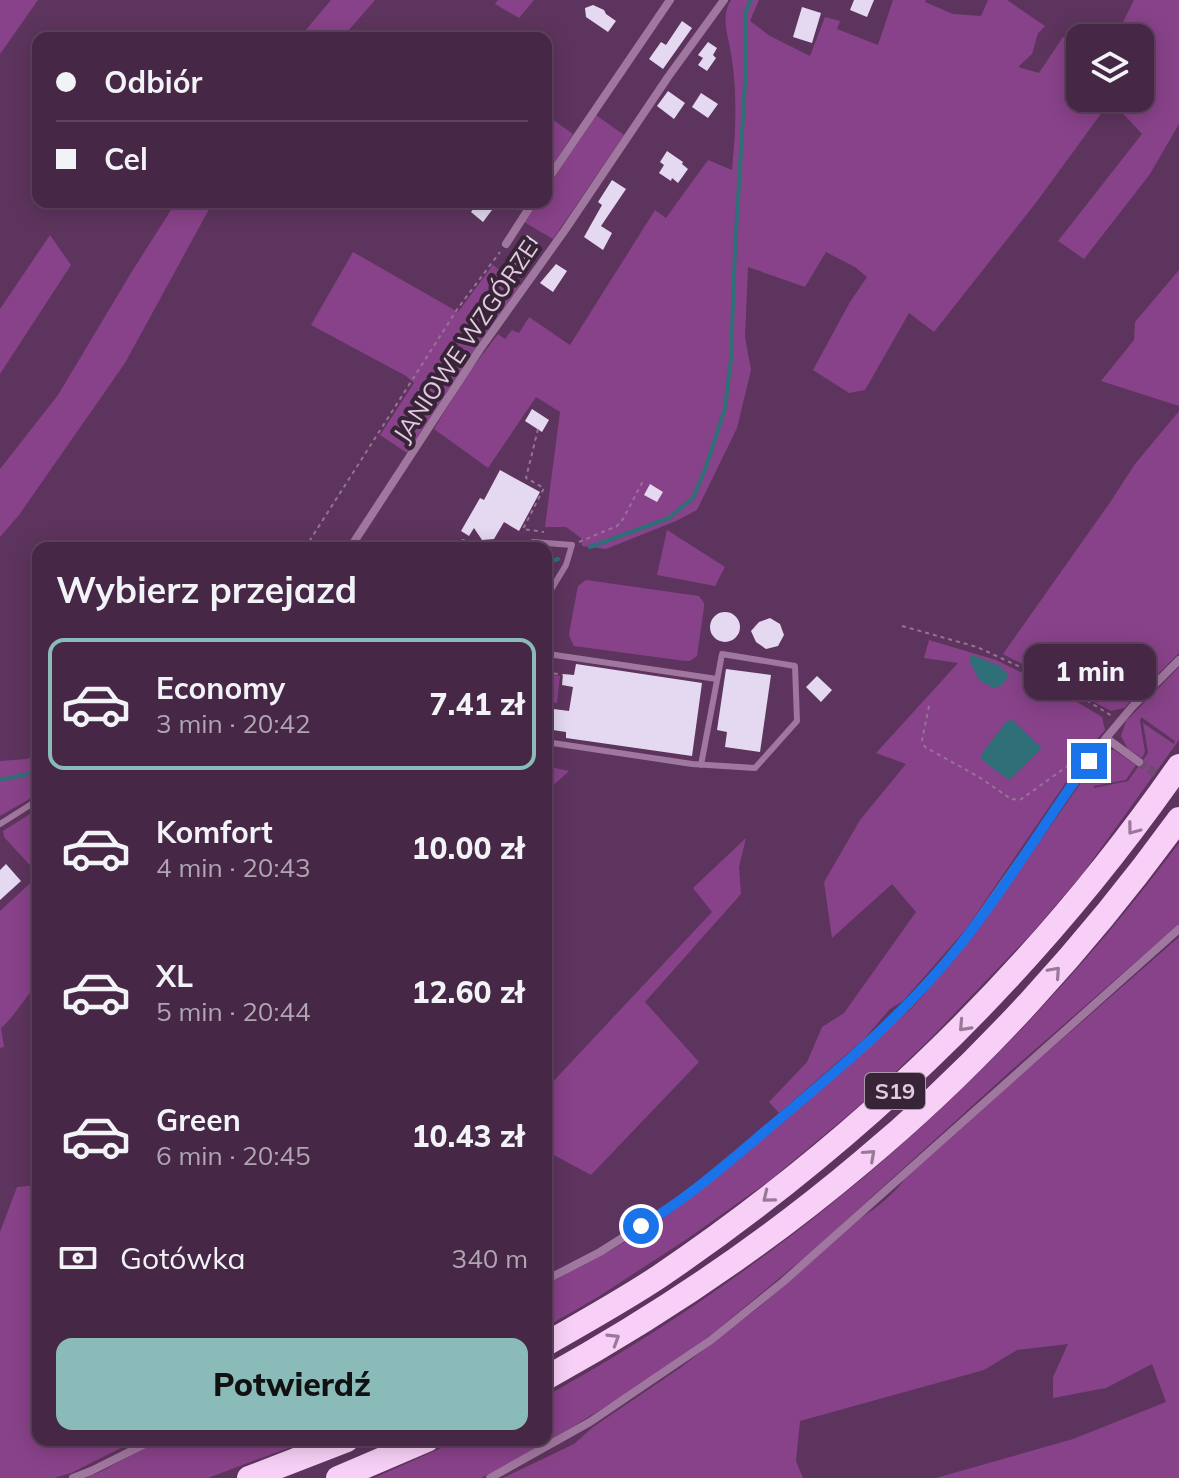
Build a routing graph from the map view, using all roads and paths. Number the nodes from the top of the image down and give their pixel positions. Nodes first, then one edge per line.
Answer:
1 (670, 0) edge
2 (724, 0) edge
3 (552, 173) edge
4 (529, 208) edge
5 (506, 244) joint
6 (538, 429) dead end
7 (531, 481) junction
8 (643, 481) dead end
9 (528, 485) dead end
10 (309, 542) edge
11 (354, 542) edge
12 (552, 543) edge
13 (572, 545) junction
14 (552, 588) edge
15 (902, 626) dead end
16 (552, 655) edge
17 (1179, 660) edge
18 (552, 673) edge
19 (563, 675) dead end
20 (717, 679) junction
21 (929, 706) dead end
22 (1119, 721) junction
23 (1106, 738) junction
24 (552, 743) edge
25 (1089, 761) junction
26 (1139, 762) tunnel mouth
27 (701, 765) junction
28 (1179, 766) edge
29 (32, 804) edge
30 (1179, 819) edge
31 (0, 824) edge
32 (1179, 929) edge
33 (552, 1277) edge
34 (552, 1340) edge
35 (552, 1375) edge
36 (552, 1443) edge
37 (141, 1446) edge
38 (332, 1446) edge
39 (413, 1446) edge
40 (547, 1446) edge
41 (73, 1478) edge
42 (249, 1478) edge
43 (338, 1478) edge
44 (490, 1478) edge

1 - 3 street
2 - 11 street, JANIOWE WZGÓRZE
4 - 5 street
5 - 10 path
6 - 7 path
7 - 9 path
7 - 13 path
8 - 13 path
12 - 13 lane
13 - 14 lane
15 - 22 path
16 - 20 lane
17 - 22 street
18 - 19 path
20 - 27 lane
20 - 27 lane
21 - 25 path
22 - 23 street
23 - 25 street
23 - 26 street
24 - 27 lane
25 - 33 street
28 -> 34 highway, S19
29 - 31 lane
35 -> 30 highway, S19
32 - 36 street
37 - 41 street
38 - 42 highway
39 - 43 highway
40 - 44 street

